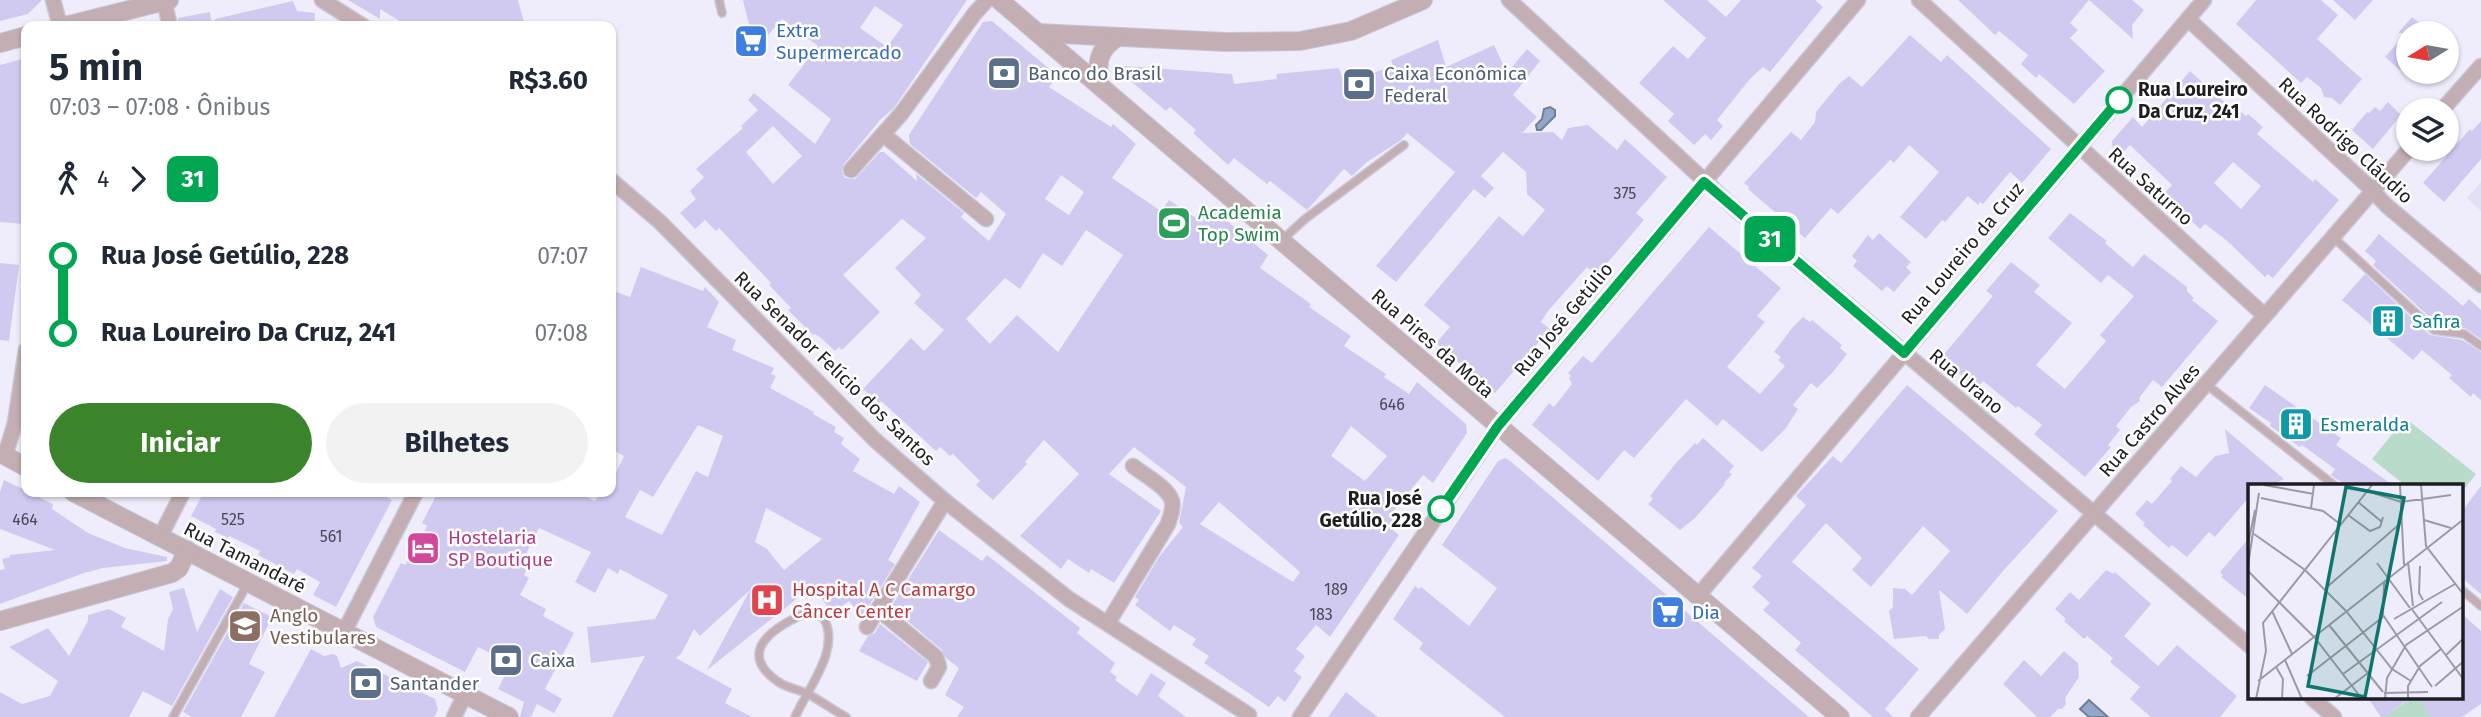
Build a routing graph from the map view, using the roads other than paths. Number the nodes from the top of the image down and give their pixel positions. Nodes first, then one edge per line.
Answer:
1 (53, 0) edge
2 (322, 0) edge
3 (719, 0) edge
4 (987, 0) edge
5 (999, 0) edge
6 (1423, 0) edge
7 (1509, 0) edge
8 (1858, 0) edge
9 (1919, 0) edge
10 (2204, 0) edge
11 (167, 1) edge
12 (722, 13) dead end
13 (2188, 19) junction
14 (59, 21) edge
15 (85, 21) edge
16 (169, 21) edge
17 (355, 21) edge
18 (1038, 33) junction
19 (21, 37) edge
20 (1118, 37) junction
21 (0, 43) edge
22 (2481, 66) edge
23 (1099, 85) junction
24 (2453, 98) edge
25 (884, 135) junction
26 (1404, 145) dead end
27 (2079, 146) junction
28 (2399, 161) edge
29 (851, 170) dead end
30 (1704, 182) junction
31 (616, 184) edge
32 (2373, 192) junction
33 (986, 219) dead end
34 (2333, 237) junction
35 (1281, 241) junction
36 (2481, 285) edge
37 (2264, 315) junction
38 (2481, 346) edge
39 (1904, 353) junction
40 (21, 383) edge
41 (2206, 384) junction
42 (1498, 426) junction
43 (3, 455) edge
44 (21, 464) edge
45 (1133, 466) dead end
46 (2332, 484) edge
47 (83, 497) edge
48 (180, 497) edge
49 (413, 497) edge
50 (945, 501) junction
51 (2093, 513) junction
52 (160, 537) junction
53 (187, 550) junction
54 (248, 582) junction
55 (2464, 592) edge
56 (1697, 597) junction
57 (2481, 606) edge
58 (879, 610) junction
59 (0, 621) edge
60 (1108, 623) junction
61 (867, 627) dead end
62 (344, 632) junction
63 (2248, 644) edge
64 (931, 681) dead end
65 (806, 693) junction
66 (465, 694) junction
67 (2314, 700) edge
68 (1249, 715) dead end
69 (173, 717) edge
70 (454, 717) edge
71 (509, 717) edge
72 (795, 717) edge
73 (846, 717) edge
74 (1300, 717) edge
75 (1840, 717) edge
76 (1918, 717) edge
77 (2334, 717) edge

1 - 14 street
2 - 17 street
3 - 12 lane
4 - 25 street
5 - 18 street, Rua Pires da Mota
6 - 20 street
7 - 30 street, Rua Urano
8 - 30 street, Rua José Getúlio
9 - 27 street, Rua Saturno
10 - 13 street, Rua Loureiro da Cruz
11 - 15 street
11 - 16 street
13 - 27 street, Rua Loureiro da Cruz
13 - 32 street, Rua Rodrigo Cláudio
18 - 20 street
18 - 23 street, Rua Pires da Mota
19 - 21 street
20 - 23 street
22 - 24 street
23 - 35 street, Rua Pires da Mota
25 - 29 street
25 - 33 street
26 - 35 lane
27 - 37 street, Rua Saturno
27 - 39 street, Rua Loureiro da Cruz
28 - 32 street, Rua Castro Alves
30 - 39 street, Rua Urano
30 - 42 street, Rua José Getúlio
31 - 50 street, Rua Senador Felício dos Santos
32 - 34 street, Rua Castro Alves
32 - 36 street, Rua Rodrigo Cláudio
34 - 37 street, Rua Castro Alves
34 - 38 lane
35 - 42 street, Rua Pires da Mota
37 - 41 street, Rua Castro Alves
39 - 51 street, Rua Urano
39 - 56 street, Rua Loureiro da Cruz
40 - 43 street
41 - 46 lane
41 - 51 street, Rua Castro Alves
42 - 56 street, Rua Pires da Mota
42 - 74 street, Rua José Getúlio
43 - 44 street
45 - 60 street
47 - 52 street, Rua Tamandaré
48 - 52 street
49 - 62 street
50 - 58 street
50 - 60 street, Rua Senador Felício dos Santos
51 - 63 street, Rua Urano
51 - 76 street, Rua Castro Alves
52 - 53 street, Rua Tamandaré
53 - 54 street, Rua Tamandaré
53 - 59 street
54 - 62 street, Rua Tamandaré
54 - 69 lane
55 - 57 lane
56 - 75 street, Rua Pires da Mota
58 - 61 street
58 - 64 street
60 - 68 street, Rua Senador Felício dos Santos
62 - 66 street, Rua Tamandaré
65 - 65 lane
65 - 72 lane
65 - 73 lane
66 - 70 street
66 - 71 street, Rua Tamandaré
67 - 77 street

